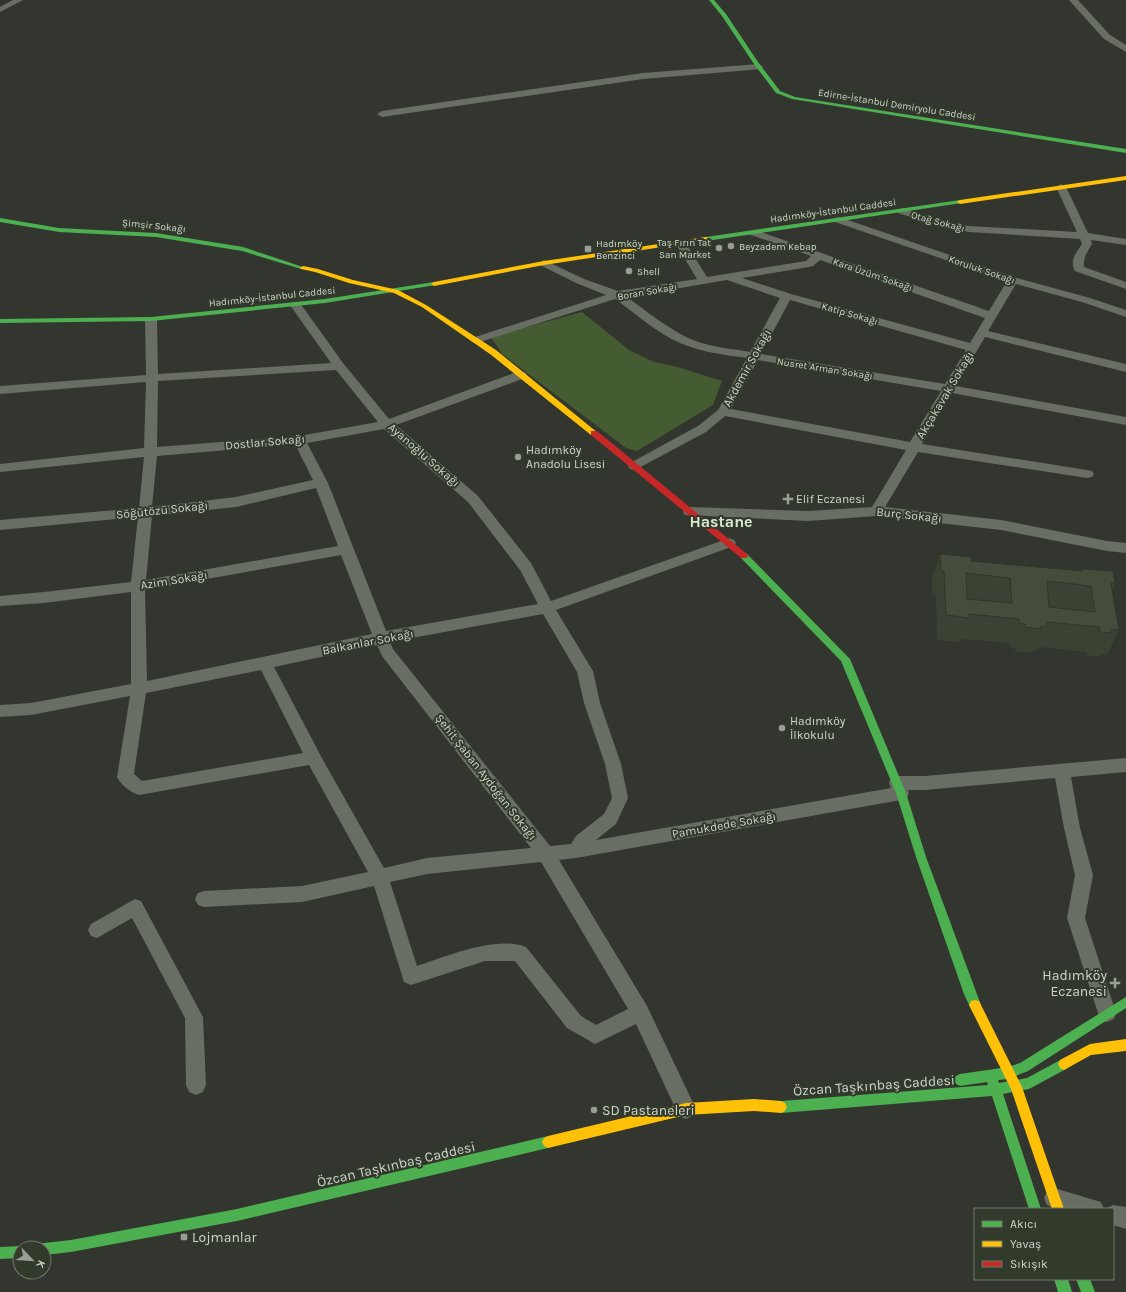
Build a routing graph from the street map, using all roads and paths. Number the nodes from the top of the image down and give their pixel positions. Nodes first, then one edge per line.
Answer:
1 (19, 0) edge
2 (711, 0) edge
3 (1073, 0) edge
4 (0, 10) edge
5 (1126, 49) edge
6 (759, 67) junction
7 (382, 114) dead end
8 (1126, 151) edge
9 (1126, 178) edge
10 (1061, 187) junction
11 (902, 211) junction
12 (0, 220) edge
13 (839, 220) junction
14 (755, 233) junction
15 (1084, 236) junction
16 (1126, 242) edge
17 (681, 244) junction
18 (819, 255) junction
19 (544, 263) junction
20 (303, 268) junction
21 (728, 277) junction
22 (1013, 280) junction
23 (704, 281) junction
24 (1126, 286) edge
25 (378, 287) junction
26 (352, 291) junction
27 (396, 291) junction
28 (369, 295) junction
29 (617, 295) junction
30 (787, 296) junction
31 (388, 301) dead end
32 (296, 305) junction
33 (412, 311) dead end
34 (0, 314) edge
35 (1126, 314) edge
36 (991, 316) junction
37 (152, 319) junction
38 (0, 321) edge
39 (981, 333) junction
40 (465, 334) junction
41 (476, 340) junction
42 (973, 348) junction
43 (753, 356) junction
44 (338, 366) junction
45 (1126, 368) edge
46 (521, 375) junction
47 (152, 378) junction
48 (948, 388) junction
49 (0, 390) edge
50 (723, 412) junction
51 (1126, 421) edge
52 (387, 424) junction
53 (299, 440) junction
54 (914, 447) junction
55 (151, 452) junction
56 (635, 466) junction
57 (0, 468) edge
58 (1087, 474) dead end
59 (321, 483) junction
60 (876, 511) junction
61 (145, 512) junction
62 (690, 512) junction
63 (0, 525) edge
64 (729, 543) junction
65 (1126, 548) edge
66 (346, 549) junction
67 (138, 586) junction
68 (0, 601) edge
69 (547, 608) junction
70 (381, 638) junction
71 (266, 663) junction
72 (139, 689) junction
73 (0, 711) edge
74 (313, 758) junction
75 (1126, 765) edge
76 (1062, 770) junction
77 (899, 788) junction
78 (576, 851) junction
79 (546, 854) junction
80 (380, 877) junction
81 (204, 899) dead end
82 (97, 930) dead end
83 (970, 994) junction
84 (1126, 1002) edge
85 (640, 1012) junction
86 (1107, 1013) junction
87 (976, 1028) dead end
88 (1126, 1045) edge
89 (990, 1072) junction
90 (1008, 1072) junction
91 (952, 1080) dead end
92 (196, 1085) dead end
93 (1016, 1087) junction
94 (996, 1090) junction
95 (772, 1096) dead end
96 (754, 1105) junction
97 (686, 1108) junction
98 (1056, 1203) edge
99 (1035, 1208) edge
100 (1088, 1208) edge
101 (1114, 1215) edge
102 (1126, 1218) edge
103 (52, 1248) edge
104 (12, 1252) edge
105 (0, 1253) edge
106 (1060, 1280) edge
107 (1083, 1280) edge
108 (1065, 1292) edge
109 (1088, 1292) edge

1 - 4 street
2 - 6 main road, Edirne-İstanbul Demiryolu Caddesi
3 - 5 street
6 - 7 street
6 - 8 main road, Edirne-İstanbul Demiryolu Caddesi
9 - 10 main road, Hadımköy-İstanbul Caddesi
10 - 11 main road, Hadımköy-İstanbul Caddesi
10 - 15 street
11 - 13 main road, Hadımköy-İstanbul Caddesi
11 - 15 street, Otağ Sokağı
12 - 20 main road, Şimşir Sokağı
13 - 14 main road, Hadımköy-İstanbul Caddesi
13 - 22 street, Koruluk Sokağı
14 - 17 main road, Hadımköy-İstanbul Caddesi
14 - 18 street, Kara Üzüm Sokağı
15 - 16 street, Otağ Sokağı
15 - 24 street
17 - 19 main road, Hadımköy-İstanbul Caddesi
17 - 23 street
18 - 21 street, Boran Sokağı
18 - 36 street, Kara Üzüm Sokağı
19 - 25 main road, Hadımköy-İstanbul Caddesi
19 - 27 main road, Hadımköy-İstanbul Caddesi
19 - 29 street, Nusret Arman Sokağı
20 - 25 main road
20 - 26 main road
21 - 23 street, Boran Sokağı
21 - 30 street, Katip Sokağı
22 - 35 street, Koruluk Sokağı
22 - 36 street, Akçakavak Sokağı
23 - 29 street, Boran Sokağı
25 - 26 main road, Hadımköy-İstanbul Caddesi
25 - 27 main road
26 - 28 main road
26 - 34 main road, Hadımköy-İstanbul Caddesi
27 - 28 main road, Hadımköy-İstanbul Caddesi
27 - 40 main road
28 - 31 main road
28 - 32 main road, Hadımköy-İstanbul Caddesi
29 - 41 street, Boran Sokağı
29 - 43 street, Nusret Arman Sokağı
30 - 42 street, Katip Sokağı
30 - 43 street, Akdemir Sokağı
32 - 37 main road, Hadımköy-İstanbul Caddesi
32 - 44 street, Ayanoğlu Sokağı
33 - 40 main road
36 - 39 street, Akçakavak Sokağı
37 - 38 main road, Hadımköy-İstanbul Caddesi
37 - 47 street
39 - 42 street, Akçakavak Sokağı
39 - 45 street
40 - 41 main road
41 - 46 main road
42 - 48 street, Akçakavak Sokağı
43 - 48 street, Nusret Arman Sokağı
43 - 50 street, Akdemir Sokağı
44 - 47 street
44 - 52 street, Ayanoğlu Sokağı
46 - 52 street, Dostlar Sokağı
46 - 56 main road
47 - 49 street
47 - 55 street
48 - 51 street, Nusret Arman Sokağı
48 - 54 street, Akçakavak Sokağı
50 - 54 street
50 - 56 street, Akdemir Sokağı
52 - 53 street, Dostlar Sokağı
52 - 69 street, Ayanoğlu Sokağı
53 - 55 street, Dostlar Sokağı
53 - 59 street, Şehit Şaban Aydoğan Sokağı
54 - 58 street
54 - 60 street, Akçakavak Sokağı
55 - 57 street, Dostlar Sokağı
55 - 61 street
56 - 62 main road
59 - 61 street, Söğütözü Sokağı
59 - 66 street, Şehit Şaban Aydoğan Sokağı
60 - 62 street, Burç Sokağı
60 - 65 street, Burç Sokağı
61 - 63 street, Söğütözü Sokağı
61 - 67 street
62 - 64 main road
64 - 69 street, Balkanlar Sokağı
64 - 77 main road
66 - 67 street, Azim Sokağı
66 - 70 street, Şehit Şaban Aydoğan Sokağı
67 - 68 street, Azim Sokağı
67 - 72 street
69 - 70 street, Balkanlar Sokağı
69 - 78 street, Ayanoğlu Sokağı
70 - 71 street, Balkanlar Sokağı
70 - 79 street, Şehit Şaban Aydoğan Sokağı
71 - 72 street, Balkanlar Sokağı
71 - 74 street
72 - 73 street, Balkanlar Sokağı
72 - 74 street
74 - 80 street
75 - 76 street, Pamukdede Sokağı
76 - 77 street, Pamukdede Sokağı
76 - 86 street
77 - 78 street, Pamukdede Sokağı
77 - 83 main road
78 - 79 street, Pamukdede Sokağı
79 - 80 street, Pamukdede Sokağı
79 - 85 street, Şehit Şaban Aydoğan Sokağı
80 - 81 street, Pamukdede Sokağı
80 - 85 street
82 - 92 street
83 - 87 main road
83 - 90 main road
84 - 86 main road, Özcan Taşkınbaş Caddesi
85 - 97 street, Şehit Şaban Aydoğan Sokağı
86 - 90 main road, Özcan Taşkınbaş Caddesi
88 - 93 main road, Özcan Taşkınbaş Caddesi
89 - 90 main road, Özcan Taşkınbaş Caddesi
89 - 91 main road, Özcan Taşkınbaş Caddesi
89 - 94 main road
90 - 93 main road
93 - 94 main road, Özcan Taşkınbaş Caddesi
93 - 98 main road
94 - 96 main road, Özcan Taşkınbaş Caddesi
94 - 99 main road
95 - 96 main road, Özcan Taşkınbaş Caddesi
96 - 97 main road, Özcan Taşkınbaş Caddesi
97 - 103 main road, Özcan Taşkınbaş Caddesi
98 - 100 street
101 - 102 street
104 - 105 main road
106 - 108 main road
107 - 109 main road

